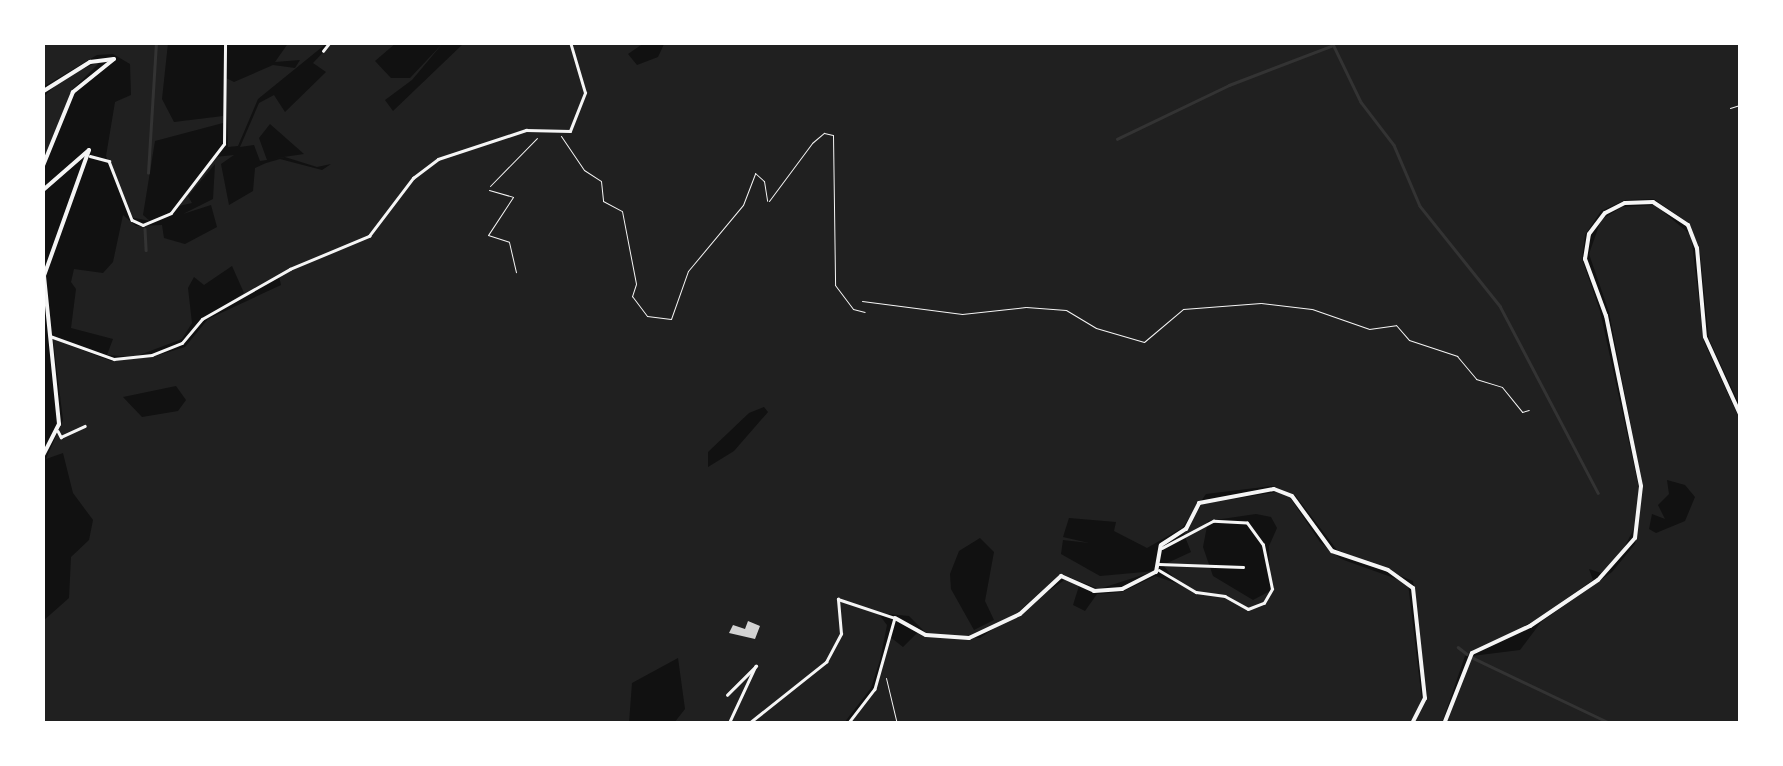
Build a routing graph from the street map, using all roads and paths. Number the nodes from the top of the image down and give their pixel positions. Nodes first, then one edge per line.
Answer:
1 (225, 42) edge
2 (330, 42) edge
3 (570, 42) edge
4 (323, 52) dead end
5 (42, 92) edge
6 (1740, 104) edge
7 (1730, 108) dead end
8 (560, 133) junction
9 (542, 135) dead end
10 (90, 156) junction
11 (42, 168) edge
12 (42, 191) edge
13 (516, 272) dead end
14 (862, 301) dead end
15 (865, 312) dead end
16 (50, 336) junction
17 (1529, 410) dead end
18 (1740, 414) edge
19 (85, 426) dead end
20 (58, 431) junction
21 (42, 458) edge
22 (1160, 549) junction
23 (1158, 566) junction
24 (1243, 567) dead end
25 (895, 618) junction
26 (882, 668) junction
27 (726, 695) dead end
28 (729, 724) edge
29 (748, 724) edge
30 (848, 724) edge
31 (898, 724) edge
32 (1412, 724) edge
33 (1444, 724) edge

1 - 10 street
2 - 4 street
3 - 8 street
5 - 11 street
6 - 7 path
8 - 15 path
8 - 16 street
9 - 13 path
10 - 12 street
10 - 16 street
14 - 17 path
16 - 20 street
18 - 33 street
19 - 20 street
20 - 21 street
22 - 23 street
22 - 23 street
22 - 32 street
23 - 24 street
23 - 25 street
25 - 26 street
25 - 29 street
26 - 30 street
26 - 31 path
27 - 28 street

